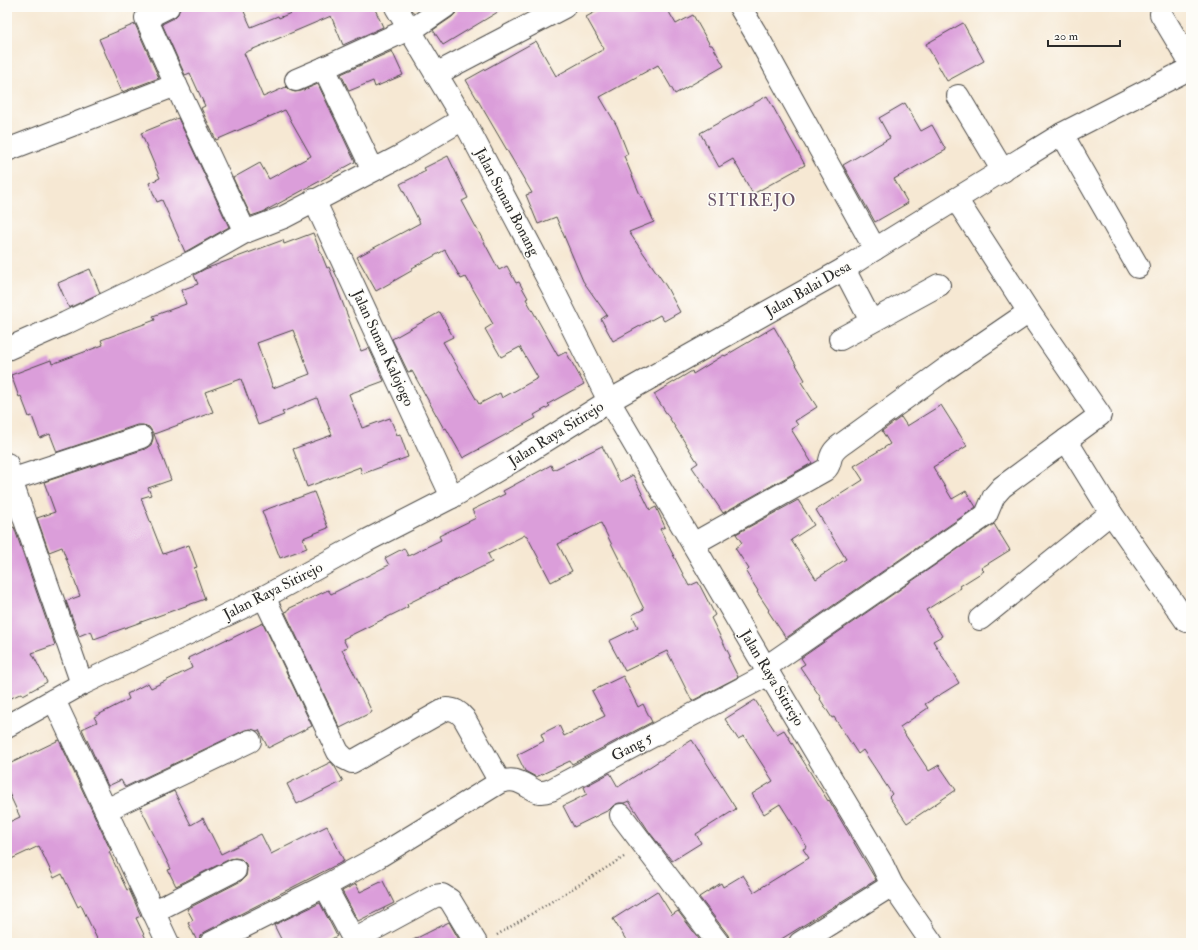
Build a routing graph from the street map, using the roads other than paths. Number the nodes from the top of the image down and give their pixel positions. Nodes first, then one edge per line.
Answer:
1 (168, 7) edge
2 (396, 7) edge
3 (445, 7) edge
4 (564, 7) edge
5 (740, 7) edge
6 (1161, 14) dead end
7 (409, 30) junction
8 (1191, 64) edge
9 (324, 68) junction
10 (1191, 68) edge
11 (436, 74) junction
12 (296, 80) dead end
13 (176, 85) junction
14 (958, 96) dead end
15 (463, 119) junction
16 (1062, 134) junction
17 (7, 150) edge
18 (373, 170) junction
19 (1003, 171) junction
20 (956, 199) junction
21 (314, 200) junction
22 (245, 232) junction
23 (876, 249) junction
24 (1138, 267) dead end
25 (844, 270) junction
26 (939, 285) dead end
27 (1029, 312) junction
28 (871, 321) junction
29 (840, 339) dead end
30 (7, 349) edge
31 (609, 401) junction
32 (141, 437) dead end
33 (1066, 440) junction
34 (8, 471) edge
35 (452, 497) junction
36 (14, 512) edge
37 (1111, 513) junction
38 (693, 544) junction
39 (264, 597) junction
40 (980, 619) dead end
41 (1186, 621) dead end
42 (767, 671) junction
43 (82, 684) junction
44 (54, 700) junction
45 (7, 726) edge
46 (250, 741) dead end
47 (497, 784) junction
48 (106, 810) junction
49 (621, 815) dead end
50 (235, 870) dead end
51 (892, 885) junction
52 (325, 886) junction
53 (153, 912) junction
54 (354, 941) edge
55 (484, 941) edge
56 (168, 943) edge
57 (211, 943) edge
58 (718, 943) edge
59 (800, 943) edge
60 (932, 943) edge

1 - 13 street
2 - 7 street, Jalan Sunan Bonang
3 - 7 street
4 - 11 street
5 - 23 street
6 - 8 street
7 - 9 street
7 - 11 street, Jalan Sunan Bonang
9 - 12 street
9 - 18 street
10 - 16 street, Jalan Balai Desa
11 - 15 street, Jalan Sunan Bonang
13 - 17 street
13 - 22 street
14 - 19 street
15 - 18 street
15 - 31 street, Jalan Sunan Bonang
16 - 19 street, Jalan Balai Desa
16 - 24 street
18 - 21 street
19 - 20 street, Jalan Balai Desa
20 - 23 street, Jalan Balai Desa
20 - 27 street
21 - 22 street
21 - 35 street, Jalan Sunan Kalojogo
22 - 30 street
23 - 25 street, Jalan Balai Desa
25 - 28 street
25 - 31 street, Jalan Balai Desa
26 - 28 street
27 - 33 street, Gang 5
27 - 38 street
28 - 29 street
31 - 35 street, Jalan Raya Sitirejo
31 - 38 street, Jalan Raya Sitirejo
32 - 34 street
33 - 37 street
33 - 42 street, Gang 5
34 - 36 street
35 - 39 street, Jalan Raya Sitirejo
36 - 43 street
37 - 40 street
37 - 41 street
38 - 42 street, Jalan Raya Sitirejo
39 - 43 street, Jalan Raya Sitirejo
39 - 47 street
42 - 47 street, Gang 5
42 - 51 street, Jalan Raya Sitirejo
43 - 44 street, Jalan Raya Sitirejo
44 - 45 street, Jalan Raya Sitirejo
44 - 48 street
46 - 48 street
47 - 52 street
48 - 53 street
49 - 58 street
50 - 53 street
51 - 59 street
51 - 60 street, Jalan Raya Sitirejo
52 - 54 street
52 - 57 street
53 - 56 street
54 - 55 street

